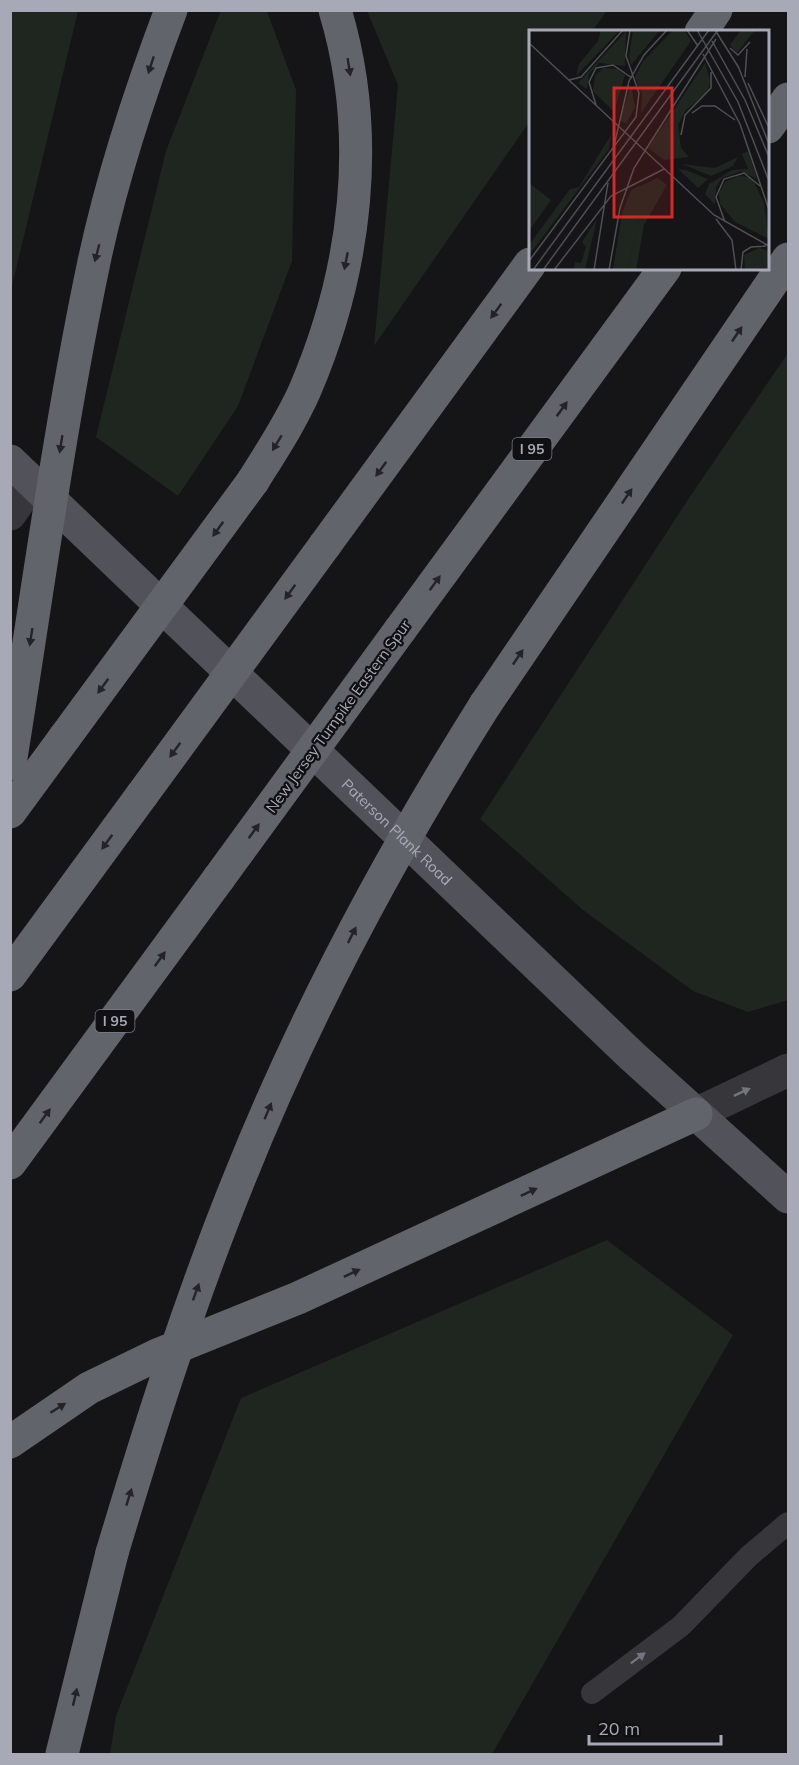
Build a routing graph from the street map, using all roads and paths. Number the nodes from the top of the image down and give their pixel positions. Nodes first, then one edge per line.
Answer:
1 (171, 10) edge
2 (335, 10) edge
3 (716, 10) edge
4 (702, 30) edge
5 (789, 99) edge
6 (769, 126) edge
7 (789, 259) edge
8 (529, 267) edge
9 (663, 270) edge
10 (22, 471) edge
11 (10, 514) edge
12 (10, 764) edge
13 (10, 812) edge
14 (10, 975) edge
15 (789, 1070) edge
16 (696, 1114) junction
17 (10, 1163) edge
18 (789, 1197) edge
19 (10, 1442) edge
20 (789, 1522) edge
21 (592, 1693) dead end
22 (62, 1755) edge

1 -> 12 highway, bridge
2 -> 13 highway, bridge
3 - 4 highway
5 - 6 highway
22 -> 7 highway, bridge
8 -> 14 highway, bridge
17 -> 9 highway, New Jersey Turnpike Eastern Spur / I 95, bridge
10 - 11 street
10 - 16 main road, Paterson Plank Road
16 -> 15 street
16 - 18 main road, Paterson Plank Road
19 -> 16 highway
21 -> 20 lane

